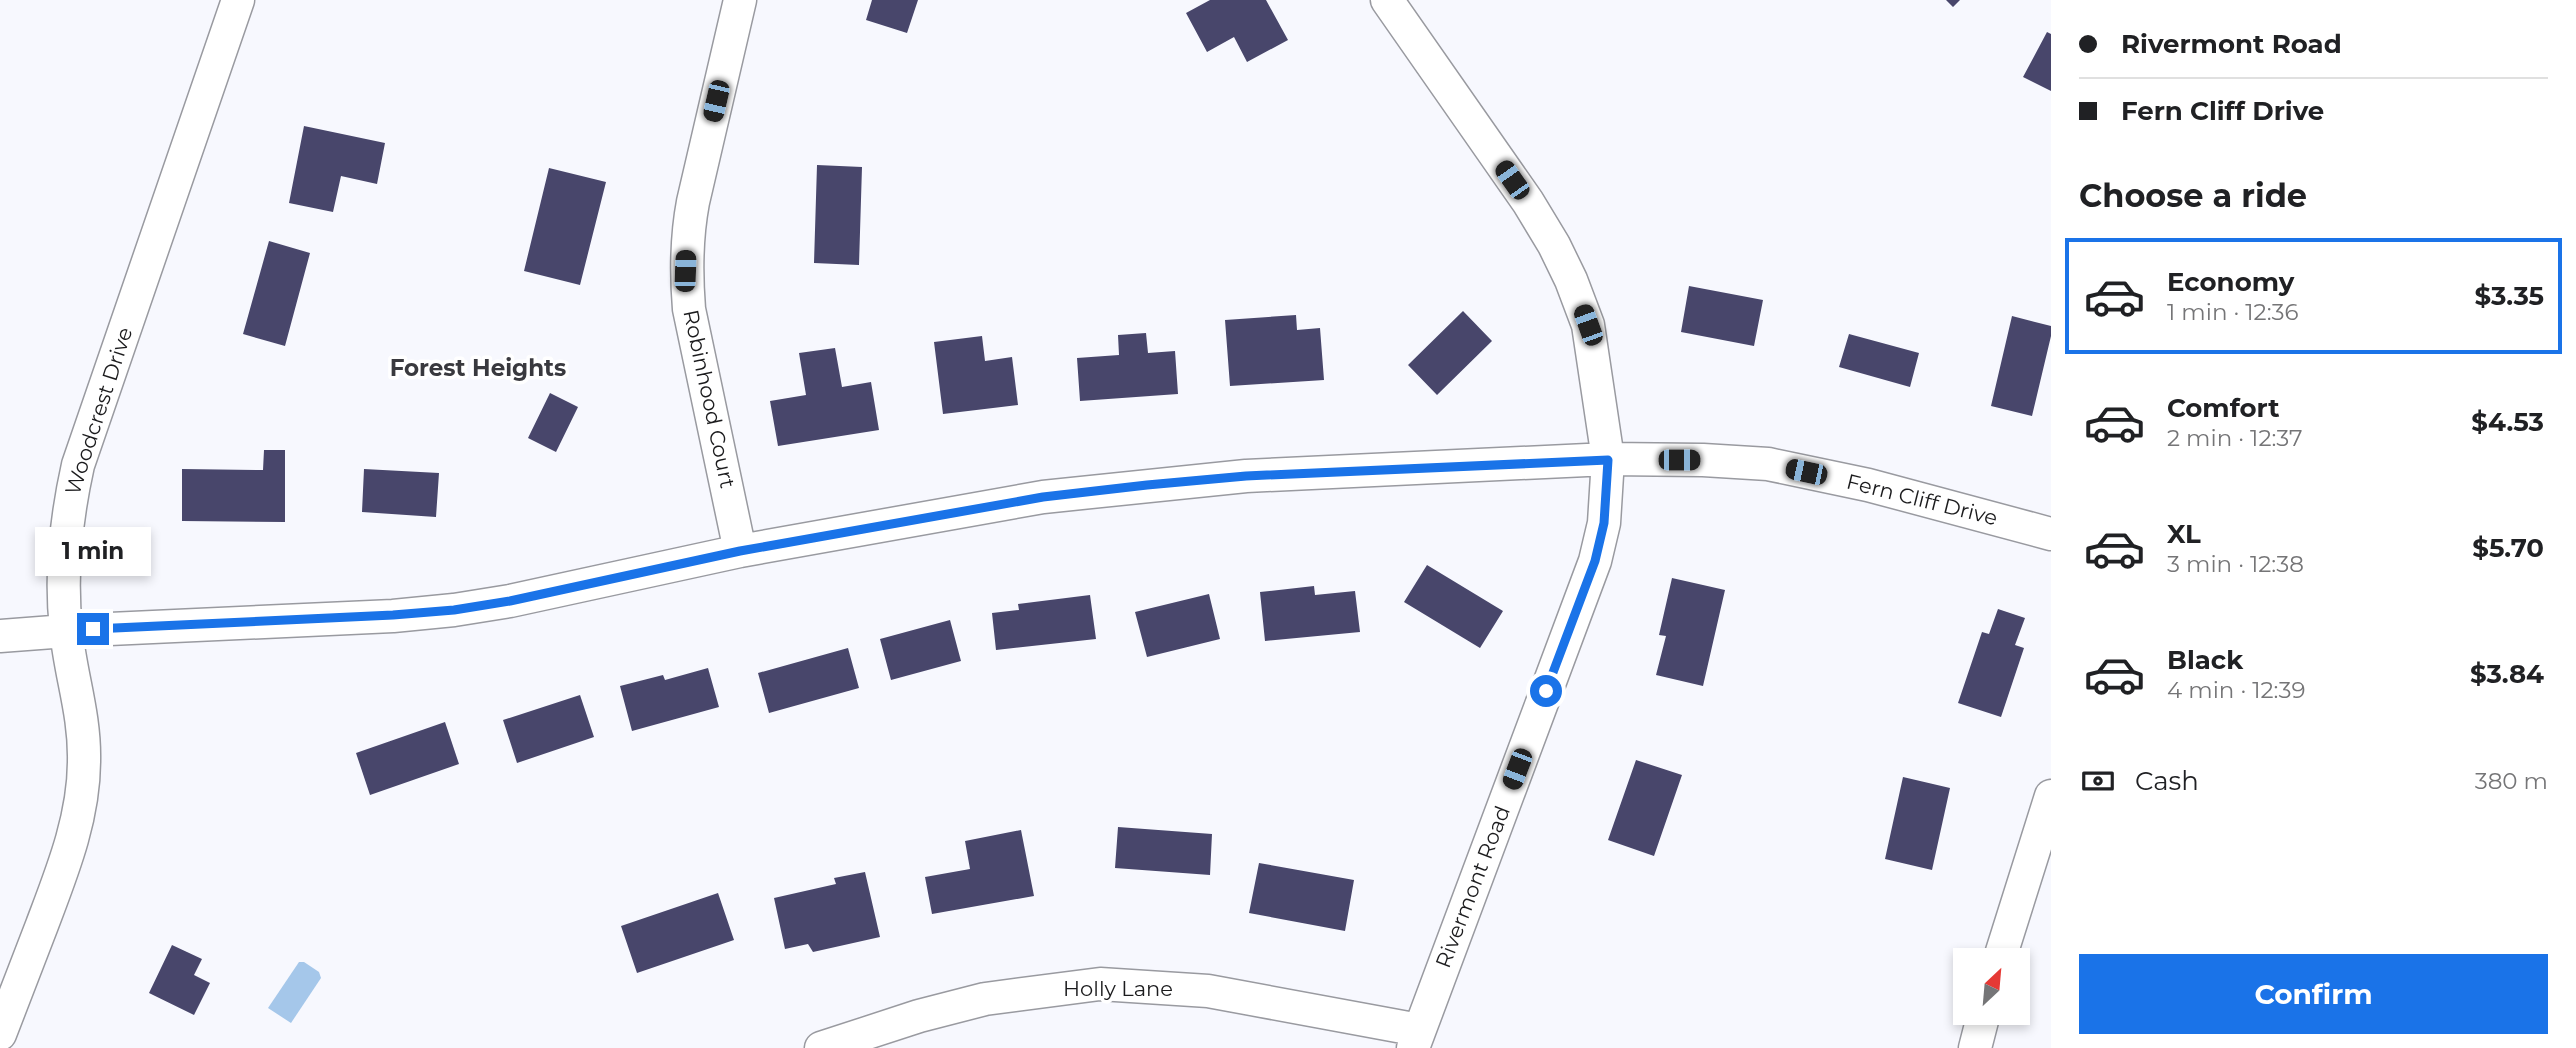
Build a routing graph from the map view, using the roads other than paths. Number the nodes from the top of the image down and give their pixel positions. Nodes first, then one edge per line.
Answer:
1 (238, 0) edge
2 (740, 0) edge
3 (1387, 0) edge
4 (1608, 460) junction
5 (2051, 534) edge
6 (740, 551) junction
7 (66, 631) junction
8 (0, 636) edge
9 (2051, 796) edge
10 (2003, 948) edge
11 (1981, 1026) edge
12 (0, 1034) edge
13 (1416, 1039) edge
14 (821, 1048) edge
15 (1975, 1048) edge

1 - 7 street, Woodcrest Drive
2 - 6 street, Robinhood Court
3 - 4 street, Rivermont Road
4 - 5 street, Fern Cliff Drive
4 - 6 street, Fern Cliff Drive
4 - 13 street, Rivermont Road
6 - 7 street, Fern Cliff Drive
7 - 8 street, Fern Cliff Drive
7 - 12 street, Woodcrest Drive
9 - 10 street
11 - 15 street
13 - 14 street, Holly Lane

